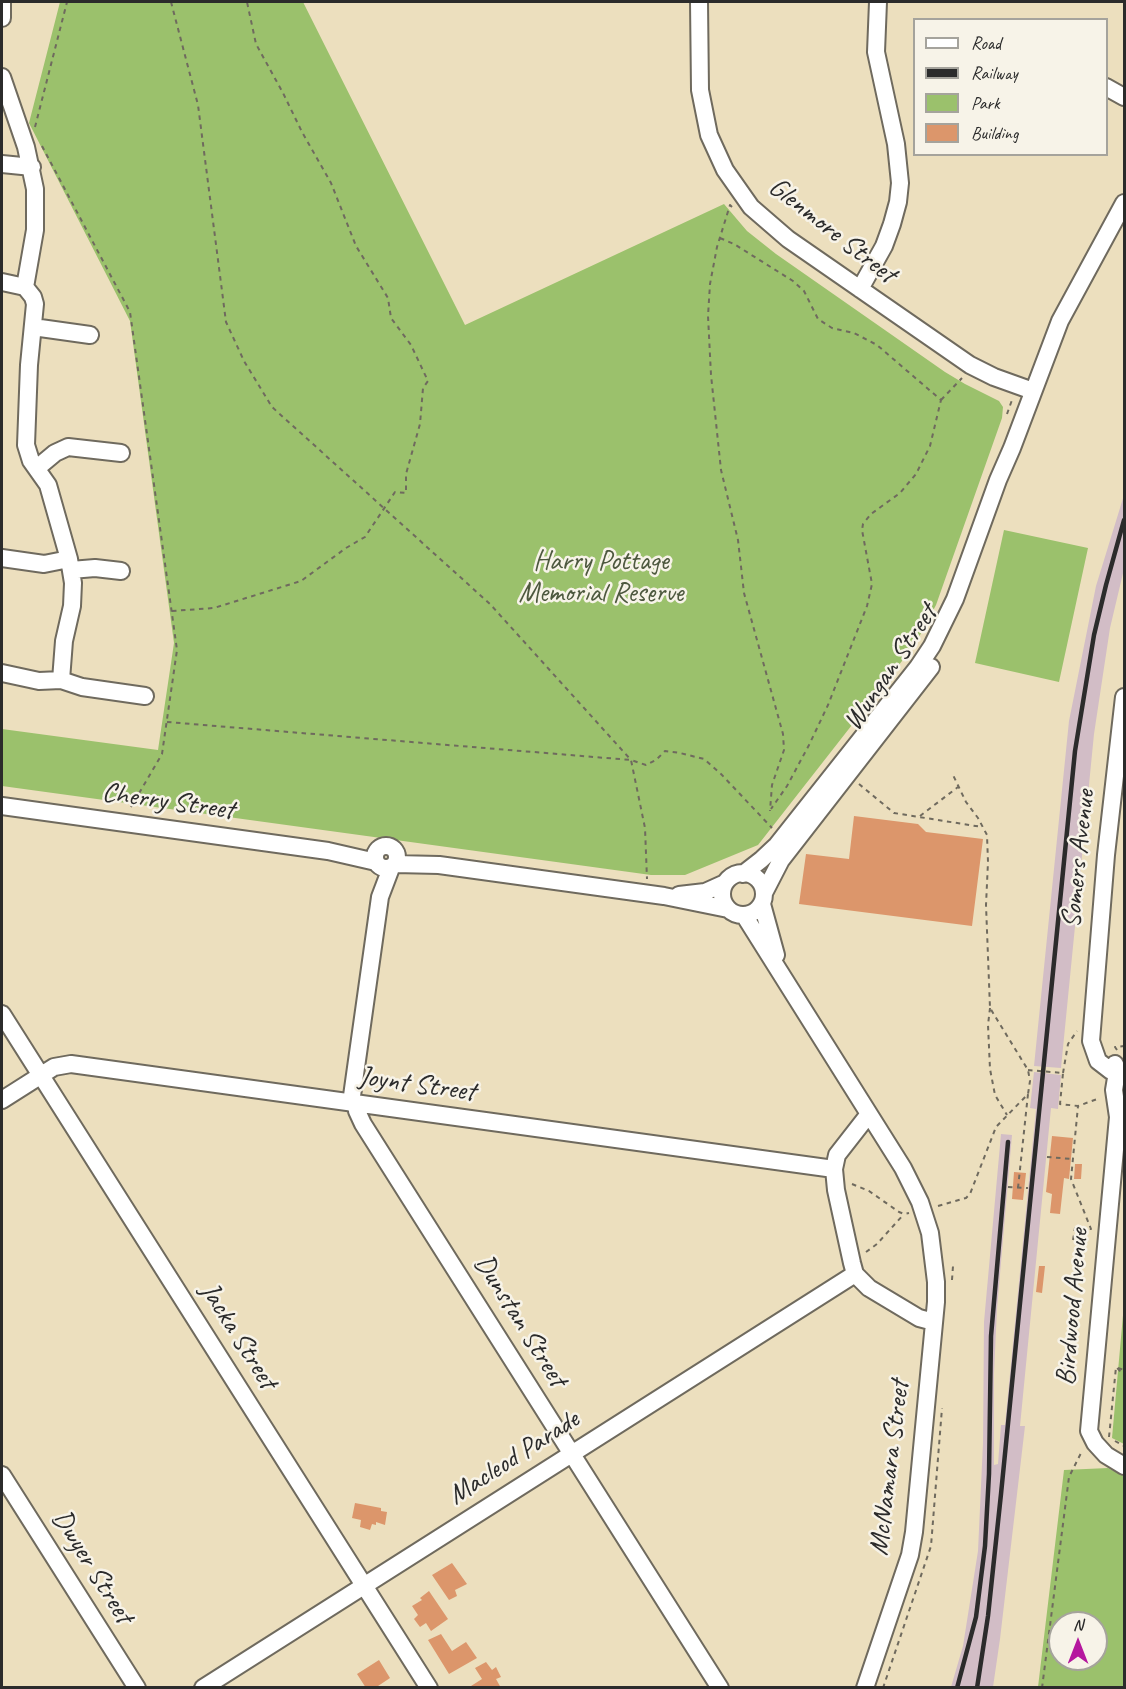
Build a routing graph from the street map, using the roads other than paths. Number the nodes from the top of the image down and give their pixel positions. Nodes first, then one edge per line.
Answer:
1 (2, 2) edge
2 (699, 2) edge
3 (878, 2) edge
4 (2, 18) edge
5 (2, 77) edge
6 (1108, 88) edge
7 (1125, 97) edge
8 (2, 164) edge
9 (32, 168) junction
10 (1125, 203) edge
11 (2, 282) edge
12 (25, 287) junction
13 (860, 289) junction
14 (33, 327) junction
15 (90, 335) dead end
16 (1033, 391) junction
17 (1012, 448) junction
18 (121, 453) dead end
19 (37, 468) junction
20 (2, 558) edge
21 (70, 564) junction
22 (122, 570) dead end
23 (2, 673) edge
24 (61, 680) junction
25 (145, 696) dead end
26 (1125, 697) edge
27 (2, 806) edge
28 (386, 860) junction
29 (743, 873) junction
30 (725, 883) junction
31 (656, 895) junction
32 (763, 898) junction
33 (728, 909) junction
34 (744, 915) junction
35 (788, 986) junction
36 (2, 1014) edge
37 (1118, 1069) edge
38 (41, 1075) junction
39 (2, 1100) edge
40 (355, 1103) junction
41 (869, 1114) junction
42 (1116, 1137) junction
43 (835, 1174) junction
44 (855, 1274) junction
45 (934, 1322) junction
46 (572, 1453) junction
47 (1125, 1466) edge
48 (2, 1475) edge
49 (364, 1585) junction
50 (137, 1688) edge
51 (203, 1688) edge
52 (429, 1688) edge
53 (720, 1688) edge
54 (865, 1688) edge

1 - 4 street
2 - 13 street, Glenmore Street
3 - 13 street
5 - 9 street
6 - 7 street
8 - 9 street
9 - 12 street
10 - 16 street, Wungan Street
11 - 12 street
12 - 14 street
13 - 16 street, Glenmore Street
14 - 15 street
14 - 19 street
16 - 17 street, Wungan Street
17 - 29 street, Wungan Street
17 - 32 street, Wungan Street
18 - 19 street
19 - 21 street
20 - 21 street
21 - 22 street
21 - 24 street
23 - 24 street
24 - 25 street
26 - 37 street, Somers Avenue
27 - 28 street, Cherry Street
28 - 31 street, Cherry Street
28 - 40 street, Dunstan Street
29 - 30 street
29 - 32 street
30 - 31 street, Cherry Street
30 - 33 street
31 - 33 street, Cherry Street
32 - 34 street
32 - 35 street, McNamara Street
33 - 34 street
34 - 35 street, McNamara Street
35 - 41 street, McNamara Street
36 - 38 street, Jacka Street
37 - 42 street, Birdwood Avenue
37 - 42 street, Birdwood Avenue
38 - 39 street, Joynt Street
38 - 40 street, Joynt Street
38 - 49 street, Jacka Street
40 - 43 street, Joynt Street
40 - 46 street, Dunstan Street
41 - 43 street
41 - 45 street, McNamara Street
42 - 47 street, Birdwood Avenue
43 - 44 street
44 - 45 street
44 - 46 street, Macleod Parade
45 - 54 street, McNamara Street
46 - 49 street, Macleod Parade
46 - 53 street, Dunstan Street
48 - 50 street, Dwyer Street
49 - 51 street, Macleod Parade
49 - 52 street, Jacka Street

